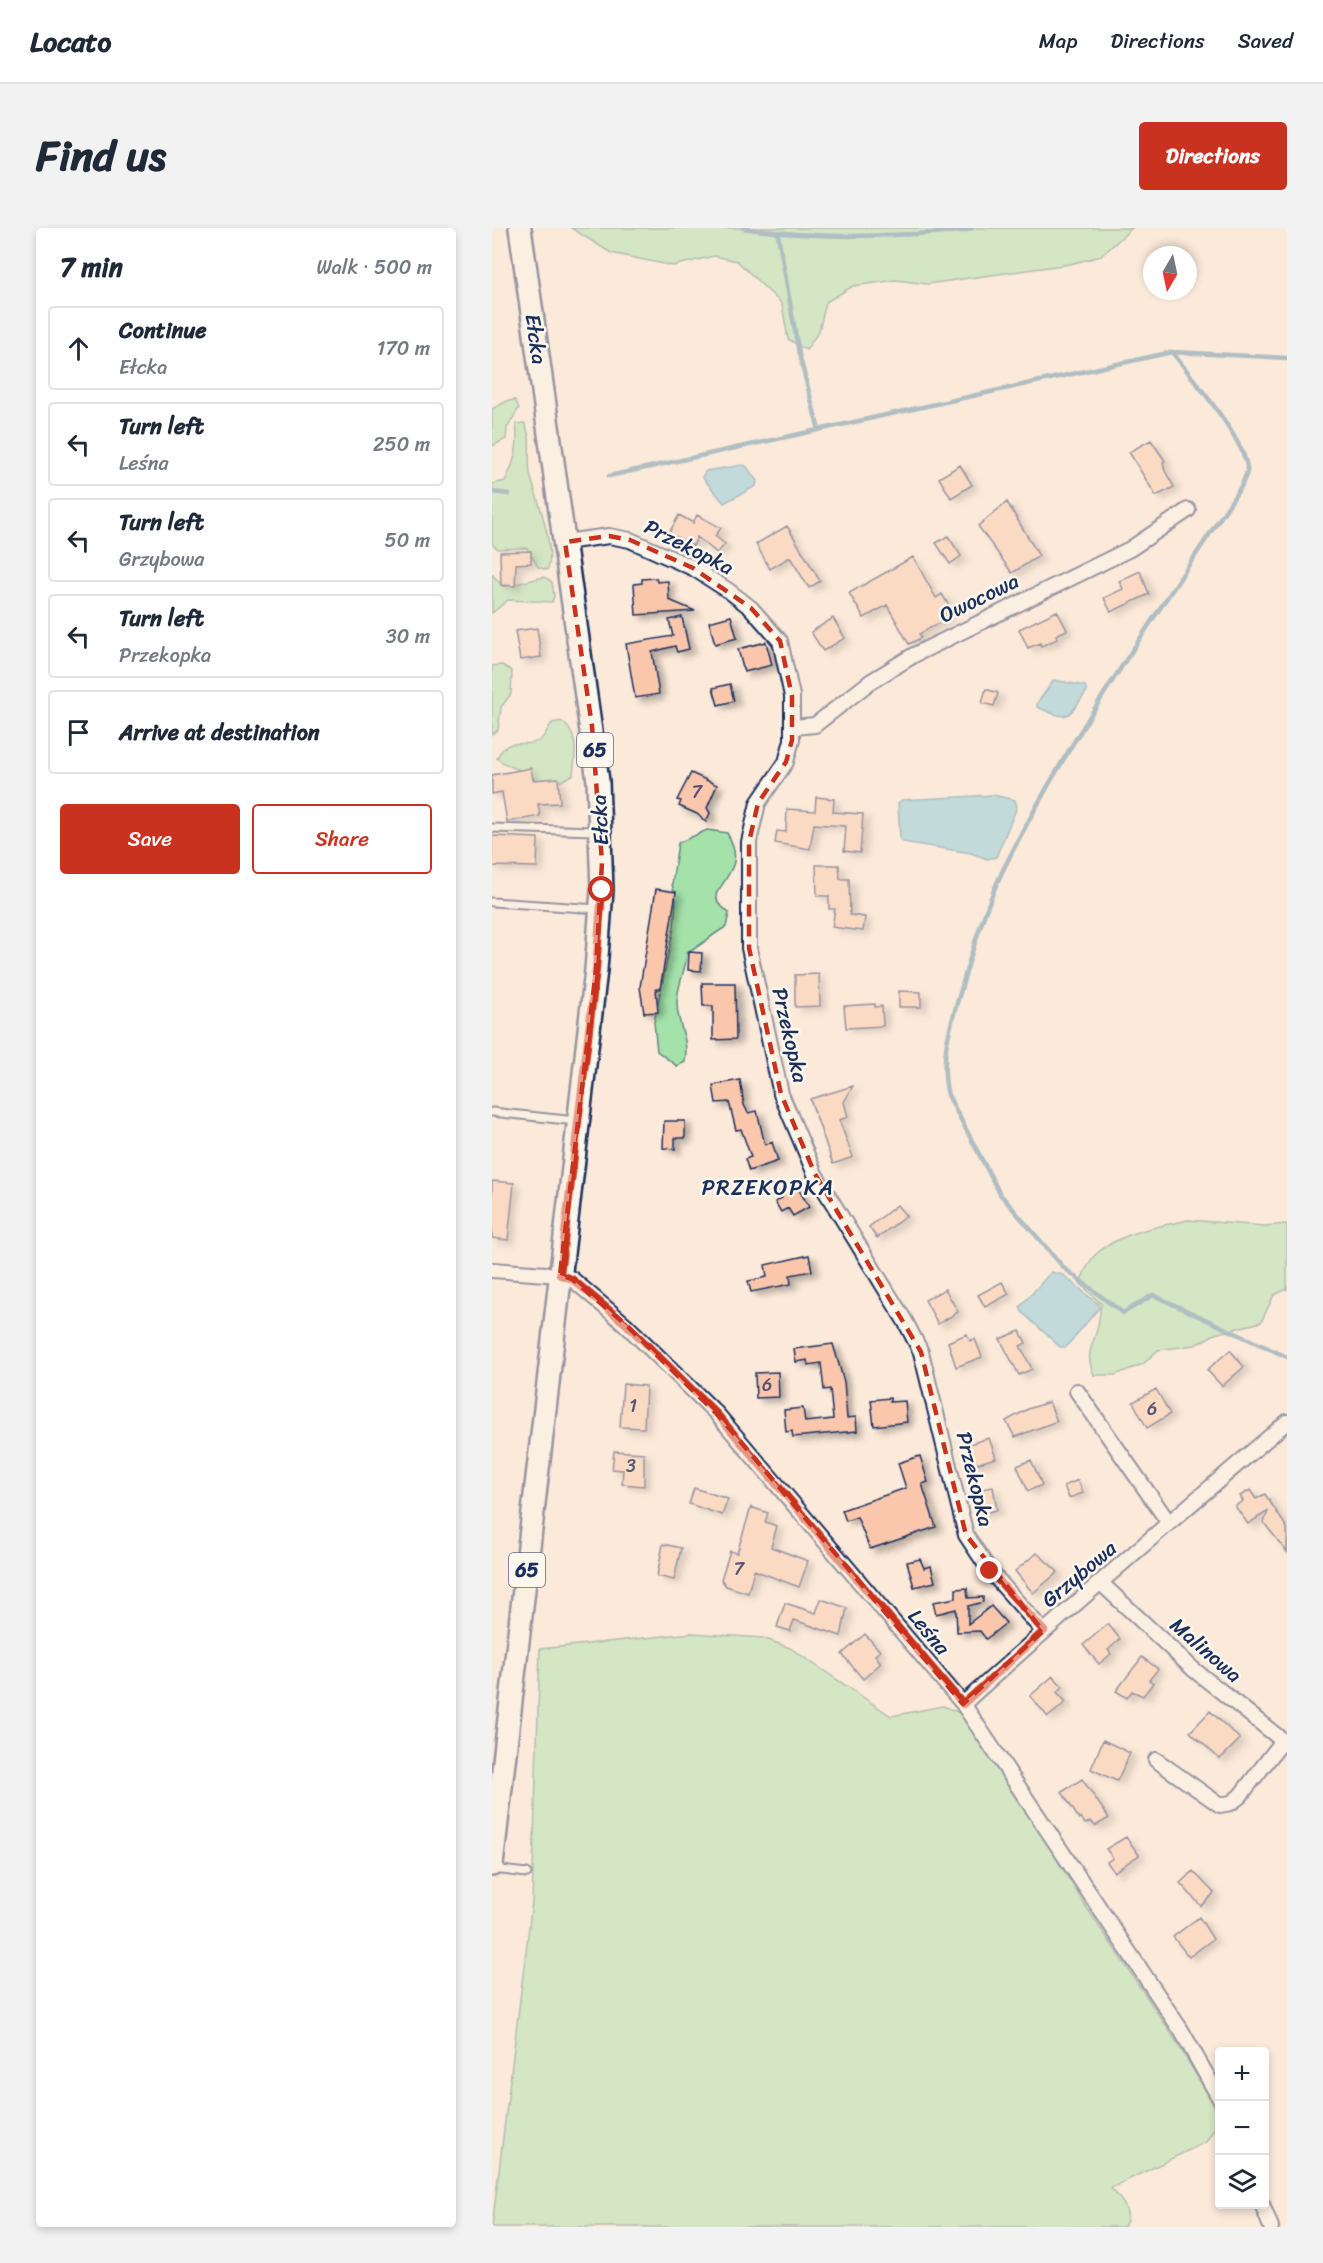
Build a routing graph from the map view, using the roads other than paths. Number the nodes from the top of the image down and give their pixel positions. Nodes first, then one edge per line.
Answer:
1 (520, 228) edge
2 (1188, 510) dead end
3 (565, 542) junction
4 (794, 728) junction
5 (492, 828) edge
6 (602, 831) junction
7 (492, 902) edge
8 (601, 910) junction
9 (492, 1112) edge
10 (579, 1122) junction
11 (492, 1270) edge
12 (560, 1275) junction
13 (1077, 1391) dead end
14 (1287, 1422) edge
15 (1169, 1523) junction
16 (1102, 1584) junction
17 (1044, 1631) junction
18 (963, 1704) junction
19 (1285, 1743) edge
20 (1156, 1760) dead end
21 (492, 1867) edge
22 (527, 1873) dead end
23 (1215, 2090) edge
24 (1264, 2209) edge
25 (1271, 2227) edge

1 - 3 main road, Ełcka / 65
2 - 4 street, Owocowa
3 - 4 street, Przekopka
3 - 6 main road, Ełcka / 65
4 - 17 street, Przekopka
5 - 6 lane
6 - 8 main road, Ełcka / 65
7 - 8 lane
8 - 10 main road, Ełcka / 65
9 - 10 lane
10 - 12 main road, Ełcka / 65
11 - 12 street
12 - 18 street, Leśna
12 - 21 main road, 65
13 - 15 street
14 - 15 street, Grzybowa
15 - 16 street, Grzybowa
16 - 17 street, Grzybowa
16 - 19 street, Malinowa
17 - 18 street, Grzybowa
18 - 23 street, Leśna
19 - 20 street
21 - 22 lane
24 - 25 street

